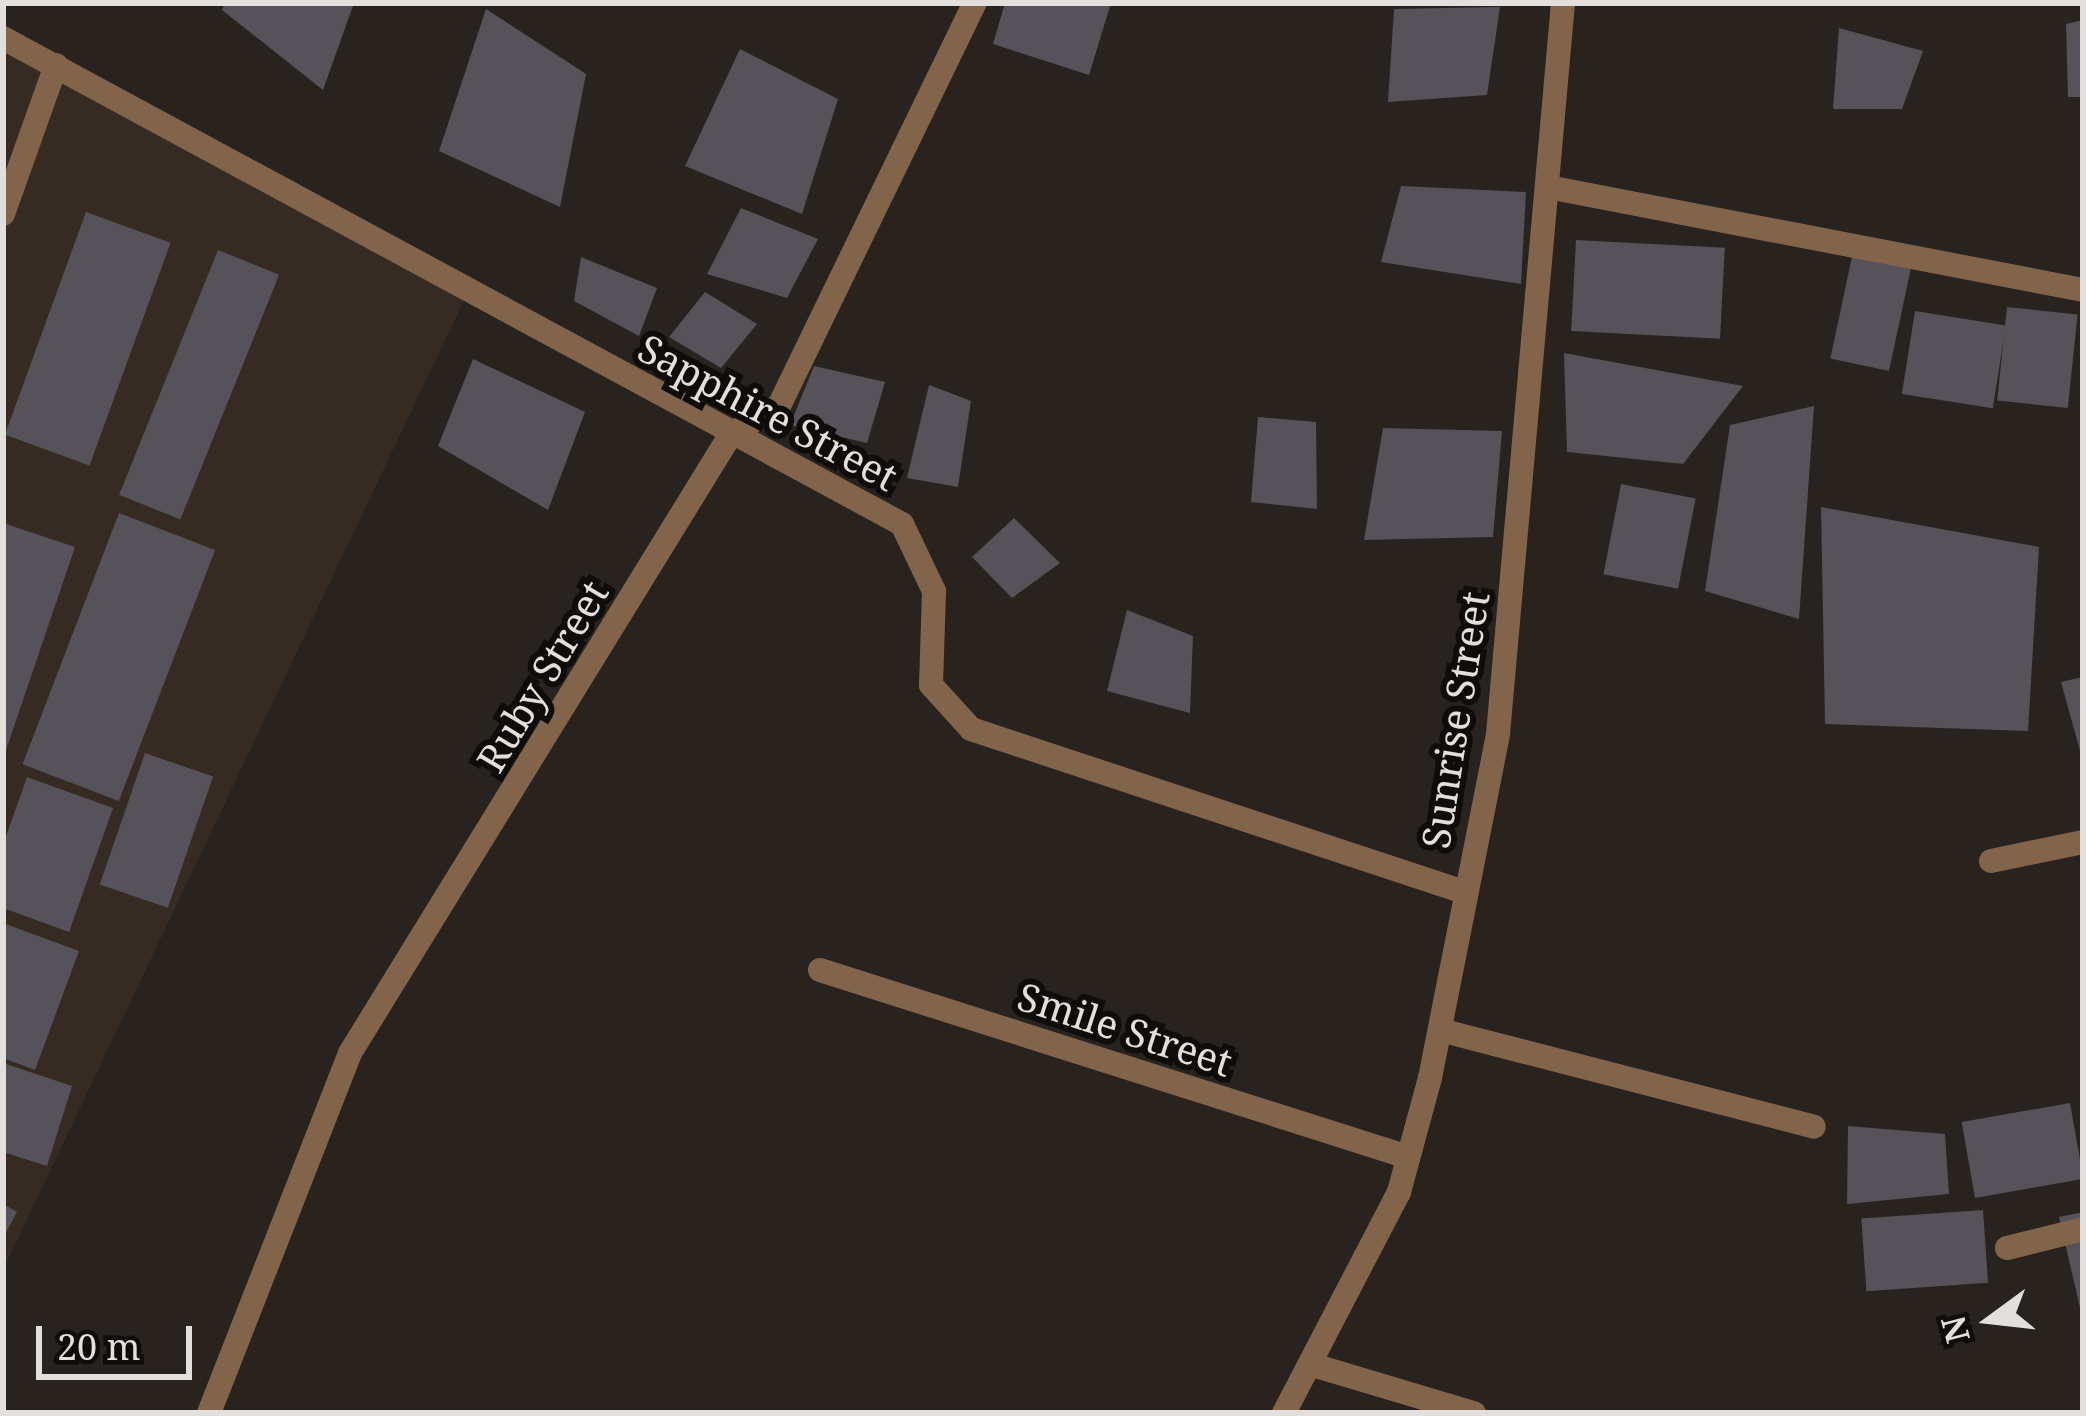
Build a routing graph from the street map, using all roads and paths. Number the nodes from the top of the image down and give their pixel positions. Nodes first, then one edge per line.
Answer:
1 (975, 3) edge
2 (1564, 3) edge
3 (3, 38) edge
4 (56, 65) junction
5 (1548, 187) junction
6 (3, 214) edge
7 (2083, 290) edge
8 (731, 434) junction
9 (2083, 842) edge
10 (1991, 861) dead end
11 (1464, 892) junction
12 (820, 970) dead end
13 (1440, 1030) junction
14 (1814, 1126) dead end
15 (1408, 1157) junction
16 (2083, 1229) edge
17 (2007, 1248) dead end
18 (1316, 1366) junction
19 (209, 1413) edge
20 (1284, 1413) edge
21 (1474, 1413) edge

1 - 8 street, Ruby Street
2 - 5 street, Sunrise Street
3 - 4 street, Sapphire Street
4 - 6 street
4 - 8 street, Sapphire Street
5 - 7 street
5 - 11 street, Sunrise Street
8 - 11 street, Sapphire Street
8 - 19 street, Ruby Street
9 - 10 street
11 - 13 street, Sunrise Street
12 - 15 street, Smile Street
13 - 14 street
13 - 15 street, Sunrise Street
15 - 18 street, Sunrise Street
16 - 17 street
18 - 20 street, Sunrise Street
18 - 21 street

